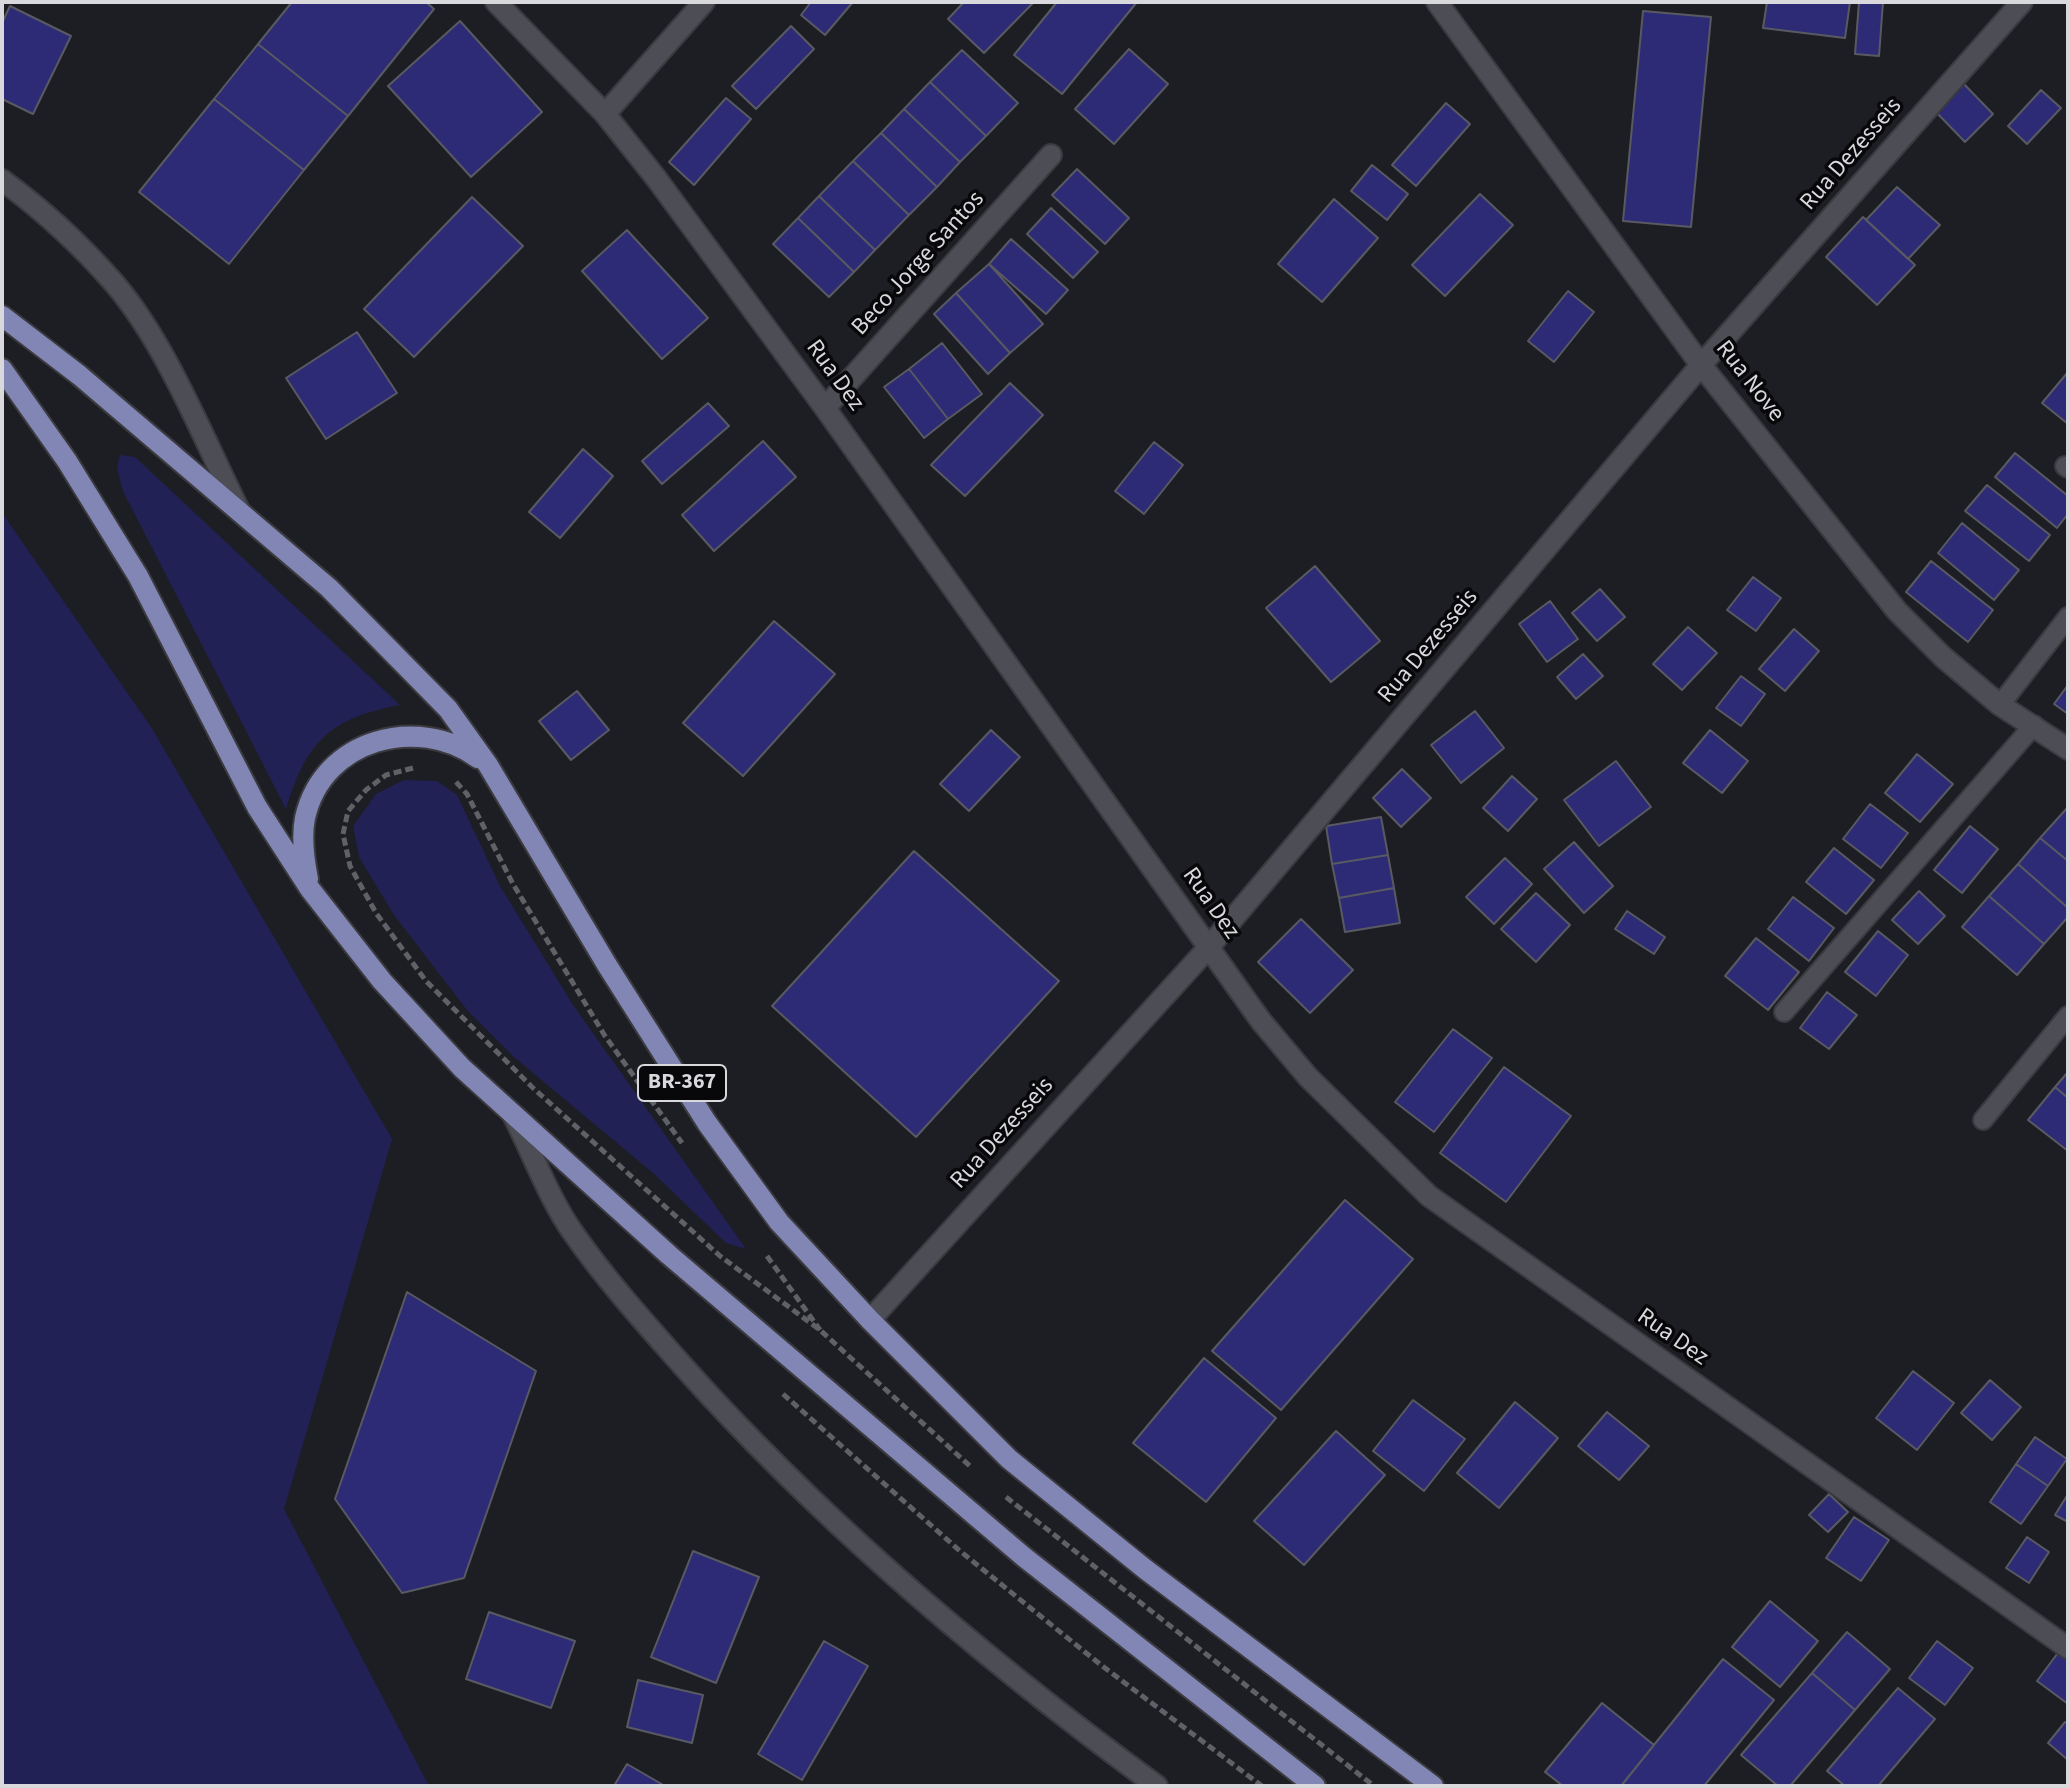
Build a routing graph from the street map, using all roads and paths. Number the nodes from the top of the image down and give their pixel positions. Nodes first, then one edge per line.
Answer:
1 (496, 2) edge
2 (704, 2) edge
3 (1437, 2) edge
4 (2022, 2) edge
5 (605, 114) junction
6 (1051, 155) dead end
7 (2, 180) edge
8 (2, 316) edge
9 (1701, 365) junction
10 (2, 369) edge
11 (825, 408) junction
12 (240, 512) junction
13 (2068, 617) edge
14 (2000, 705) junction
15 (2034, 725) junction
16 (2068, 749) edge
17 (488, 765) junction
18 (427, 771) dead end
19 (448, 778) dead end
20 (310, 889) junction
21 (1209, 947) junction
22 (1784, 1012) dead end
23 (2068, 1016) edge
24 (513, 1115) junction
25 (1983, 1120) dead end
26 (683, 1145) dead end
27 (759, 1244) dead end
28 (870, 1320) junction
29 (2068, 1648) edge
30 (1157, 1786) edge
31 (1315, 1786) edge
32 (1433, 1786) edge

1 - 5 street, Rua Dez
2 - 5 street
3 - 9 street, Rua Nove
4 - 9 street, Rua Dezesseis
5 - 11 street, Rua Dez
6 - 11 street, Beco Jorge Santos
7 - 12 street
8 - 12 main road, BR-367
9 - 14 street, Rua Nove
9 - 21 street, Rua Dezesseis
10 - 20 main road, BR-367
11 - 21 street, Rua Dez
12 - 17 main road, BR-367
13 - 14 lane
14 - 15 street, Rua Nove
15 - 16 street, Rua Nove
15 - 22 lane
17 - 20 main road, BR-367
17 - 28 main road, BR-367
18 - 27 path
19 - 26 path
20 - 24 main road, BR-367
21 - 28 street, Rua Dezesseis
21 - 29 street, Rua Dez
23 - 25 lane
24 - 30 street
24 - 31 main road, BR-367
28 - 32 main road, BR-367

